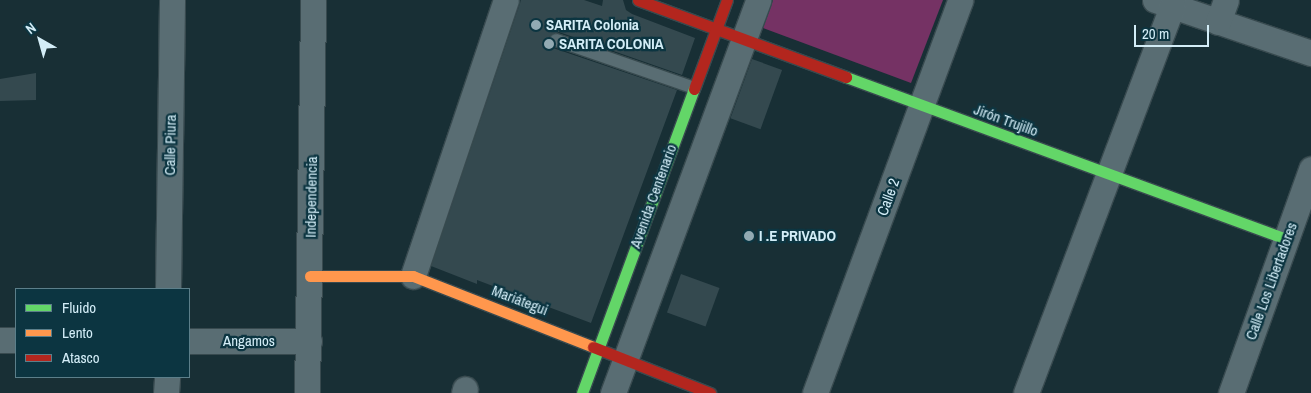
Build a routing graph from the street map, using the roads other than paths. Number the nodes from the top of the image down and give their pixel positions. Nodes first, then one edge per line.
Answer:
1 (172, 0) edge
2 (313, 0) edge
3 (506, 0) edge
4 (638, 0) edge
5 (727, 0) edge
6 (758, 0) edge
7 (960, 0) edge
8 (1163, 3) edge
9 (1222, 11) edge
10 (715, 29) junction
11 (556, 40) dead end
12 (742, 40) junction
13 (1311, 53) edge
14 (692, 87) junction
15 (922, 105) junction
16 (1311, 169) edge
17 (1106, 173) junction
18 (1286, 239) junction
19 (310, 276) junction
20 (413, 276) junction
21 (168, 288) edge
22 (0, 340) edge
23 (15, 340) edge
24 (190, 341) edge
25 (309, 341) junction
26 (599, 347) junction
27 (626, 359) junction
28 (167, 378) edge
29 (166, 393) edge
30 (307, 393) edge
31 (582, 393) edge
32 (613, 393) edge
33 (710, 393) edge
34 (815, 393) edge
35 (1026, 393) edge
36 (1231, 393) edge

1 - 21 street, Calle Piura
2 - 19 street, Independencia
3 - 20 street
4 - 10 street, Jirón Trujillo
5 - 10 street, Avenida Centenario
6 - 12 street, Avenida Centenario
7 - 15 street, Calle 2
8 - 9 street
8 - 17 street
9 - 13 street
10 - 12 street, Jirón Trujillo
10 - 14 street, Avenida Centenario
11 - 14 lane
12 - 15 street, Jirón Trujillo
12 - 27 street, Avenida Centenario
14 - 26 street, Avenida Centenario
15 - 17 street, Jirón Trujillo
15 - 34 street, Calle 2
16 - 18 street, Calle Los Libertadores
17 - 18 street, Jirón Trujillo
17 - 35 street
18 - 36 street, Calle Los Libertadores
19 - 20 street, Mariátegui
19 - 25 street, Independencia
20 - 26 street, Mariátegui
22 - 23 street
24 - 25 street, Angamos
25 - 30 street, Independencia
26 - 27 street, Mariátegui
26 - 31 street, Avenida Centenario
27 - 32 street, Avenida Centenario
27 - 33 street, Mariátegui
28 - 29 street

